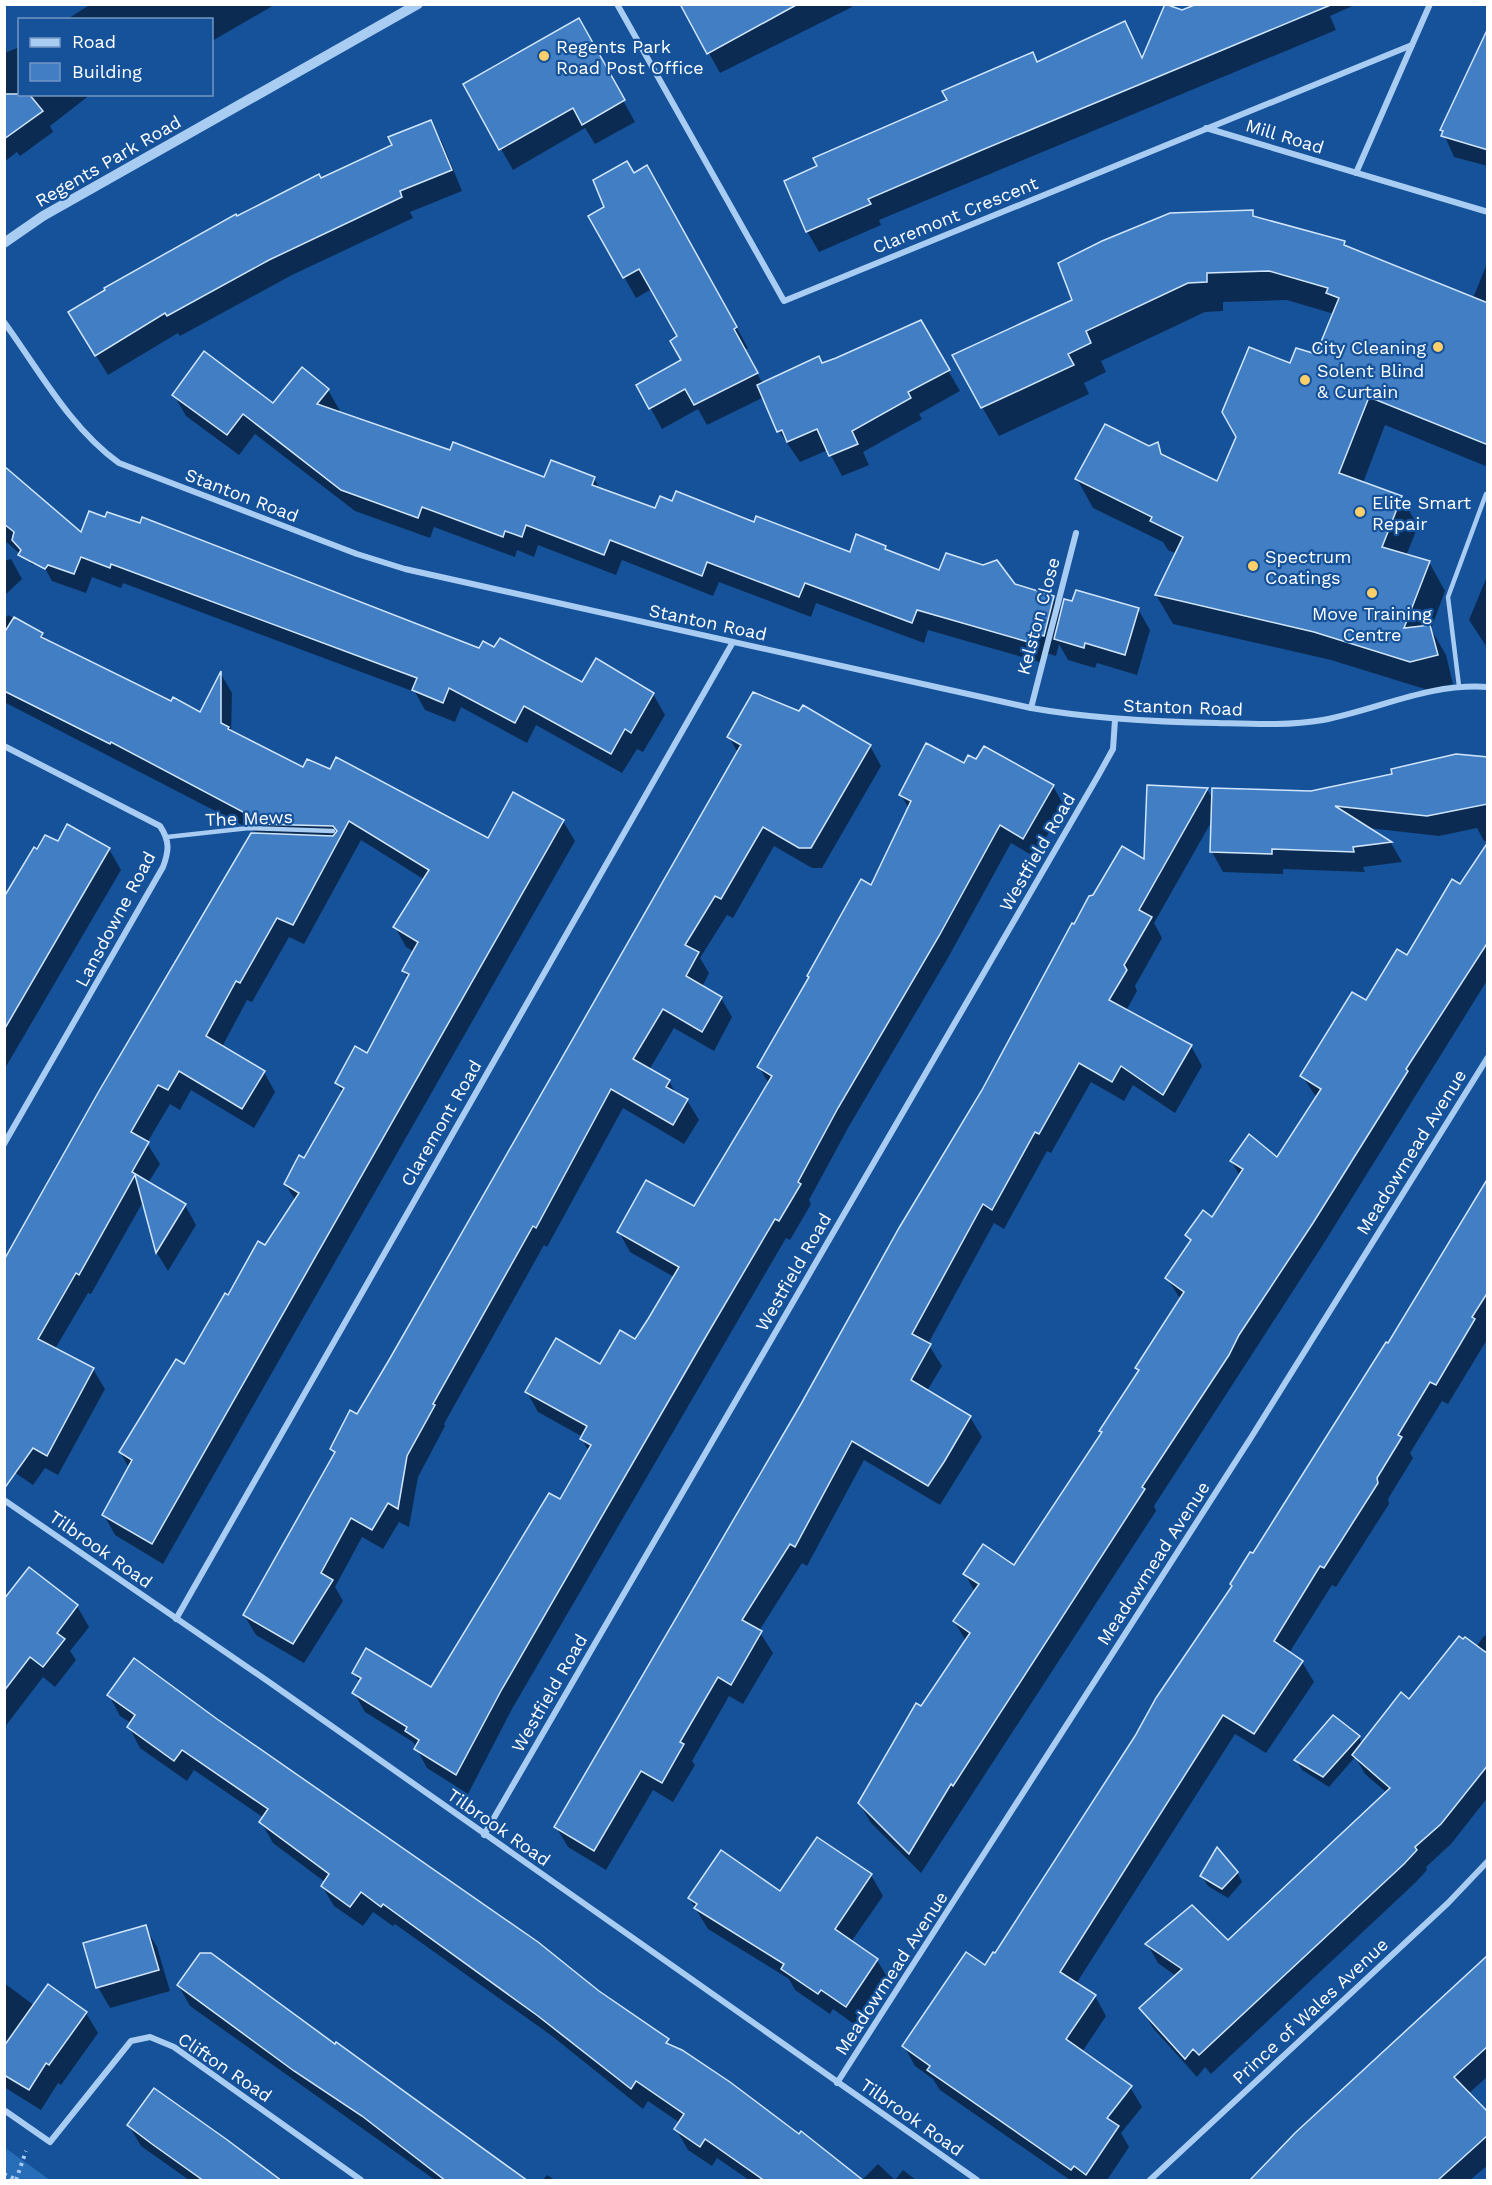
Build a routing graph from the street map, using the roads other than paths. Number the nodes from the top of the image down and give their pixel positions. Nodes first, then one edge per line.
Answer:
1 (418, 4) edge
2 (616, 4) edge
3 (1430, 4) edge
4 (1412, 45) junction
5 (1206, 128) junction
6 (1356, 173) junction
7 (1488, 212) edge
8 (4, 243) edge
9 (4, 322) edge
10 (1486, 494) dead end
11 (1076, 533) dead end
12 (733, 642) junction
13 (1459, 686) junction
14 (1488, 687) edge
15 (1031, 708) junction
16 (1115, 720) junction
17 (4, 746) edge
18 (333, 831) dead end
19 (167, 837) junction
20 (1488, 1057) edge
21 (4, 1144) edge
22 (5, 1503) edge
23 (176, 1619) junction
24 (484, 1835) junction
25 (1488, 1861) edge
26 (837, 2083) junction
27 (4, 2110) edge
28 (361, 2181) edge
29 (976, 2181) edge
30 (1150, 2181) edge

1 - 8 street, Regents Park Road
2 - 5 street, Claremont Crescent
3 - 4 street
4 - 5 street, Claremont Crescent
4 - 6 street
5 - 6 street, Mill Road
6 - 7 street, Mill Road
9 - 12 street, Stanton Road
10 - 13 lane
11 - 15 street, Kelston Close
12 - 15 street, Stanton Road
12 - 23 street, Claremont Road
13 - 14 street, Stanton Road
13 - 16 street, Stanton Road
15 - 16 street, Stanton Road
16 - 24 street, Westfield Road
17 - 19 street, Lansdowne Road
18 - 19 lane, The Mews
19 - 21 street, Lansdowne Road
20 - 26 street, Meadowmead Avenue
22 - 23 street, Tilbrook Road
23 - 24 street, Tilbrook Road
24 - 26 street, Tilbrook Road
25 - 30 street, Prince of Wales Avenue
26 - 29 street, Tilbrook Road
27 - 28 street, Clifton Road

